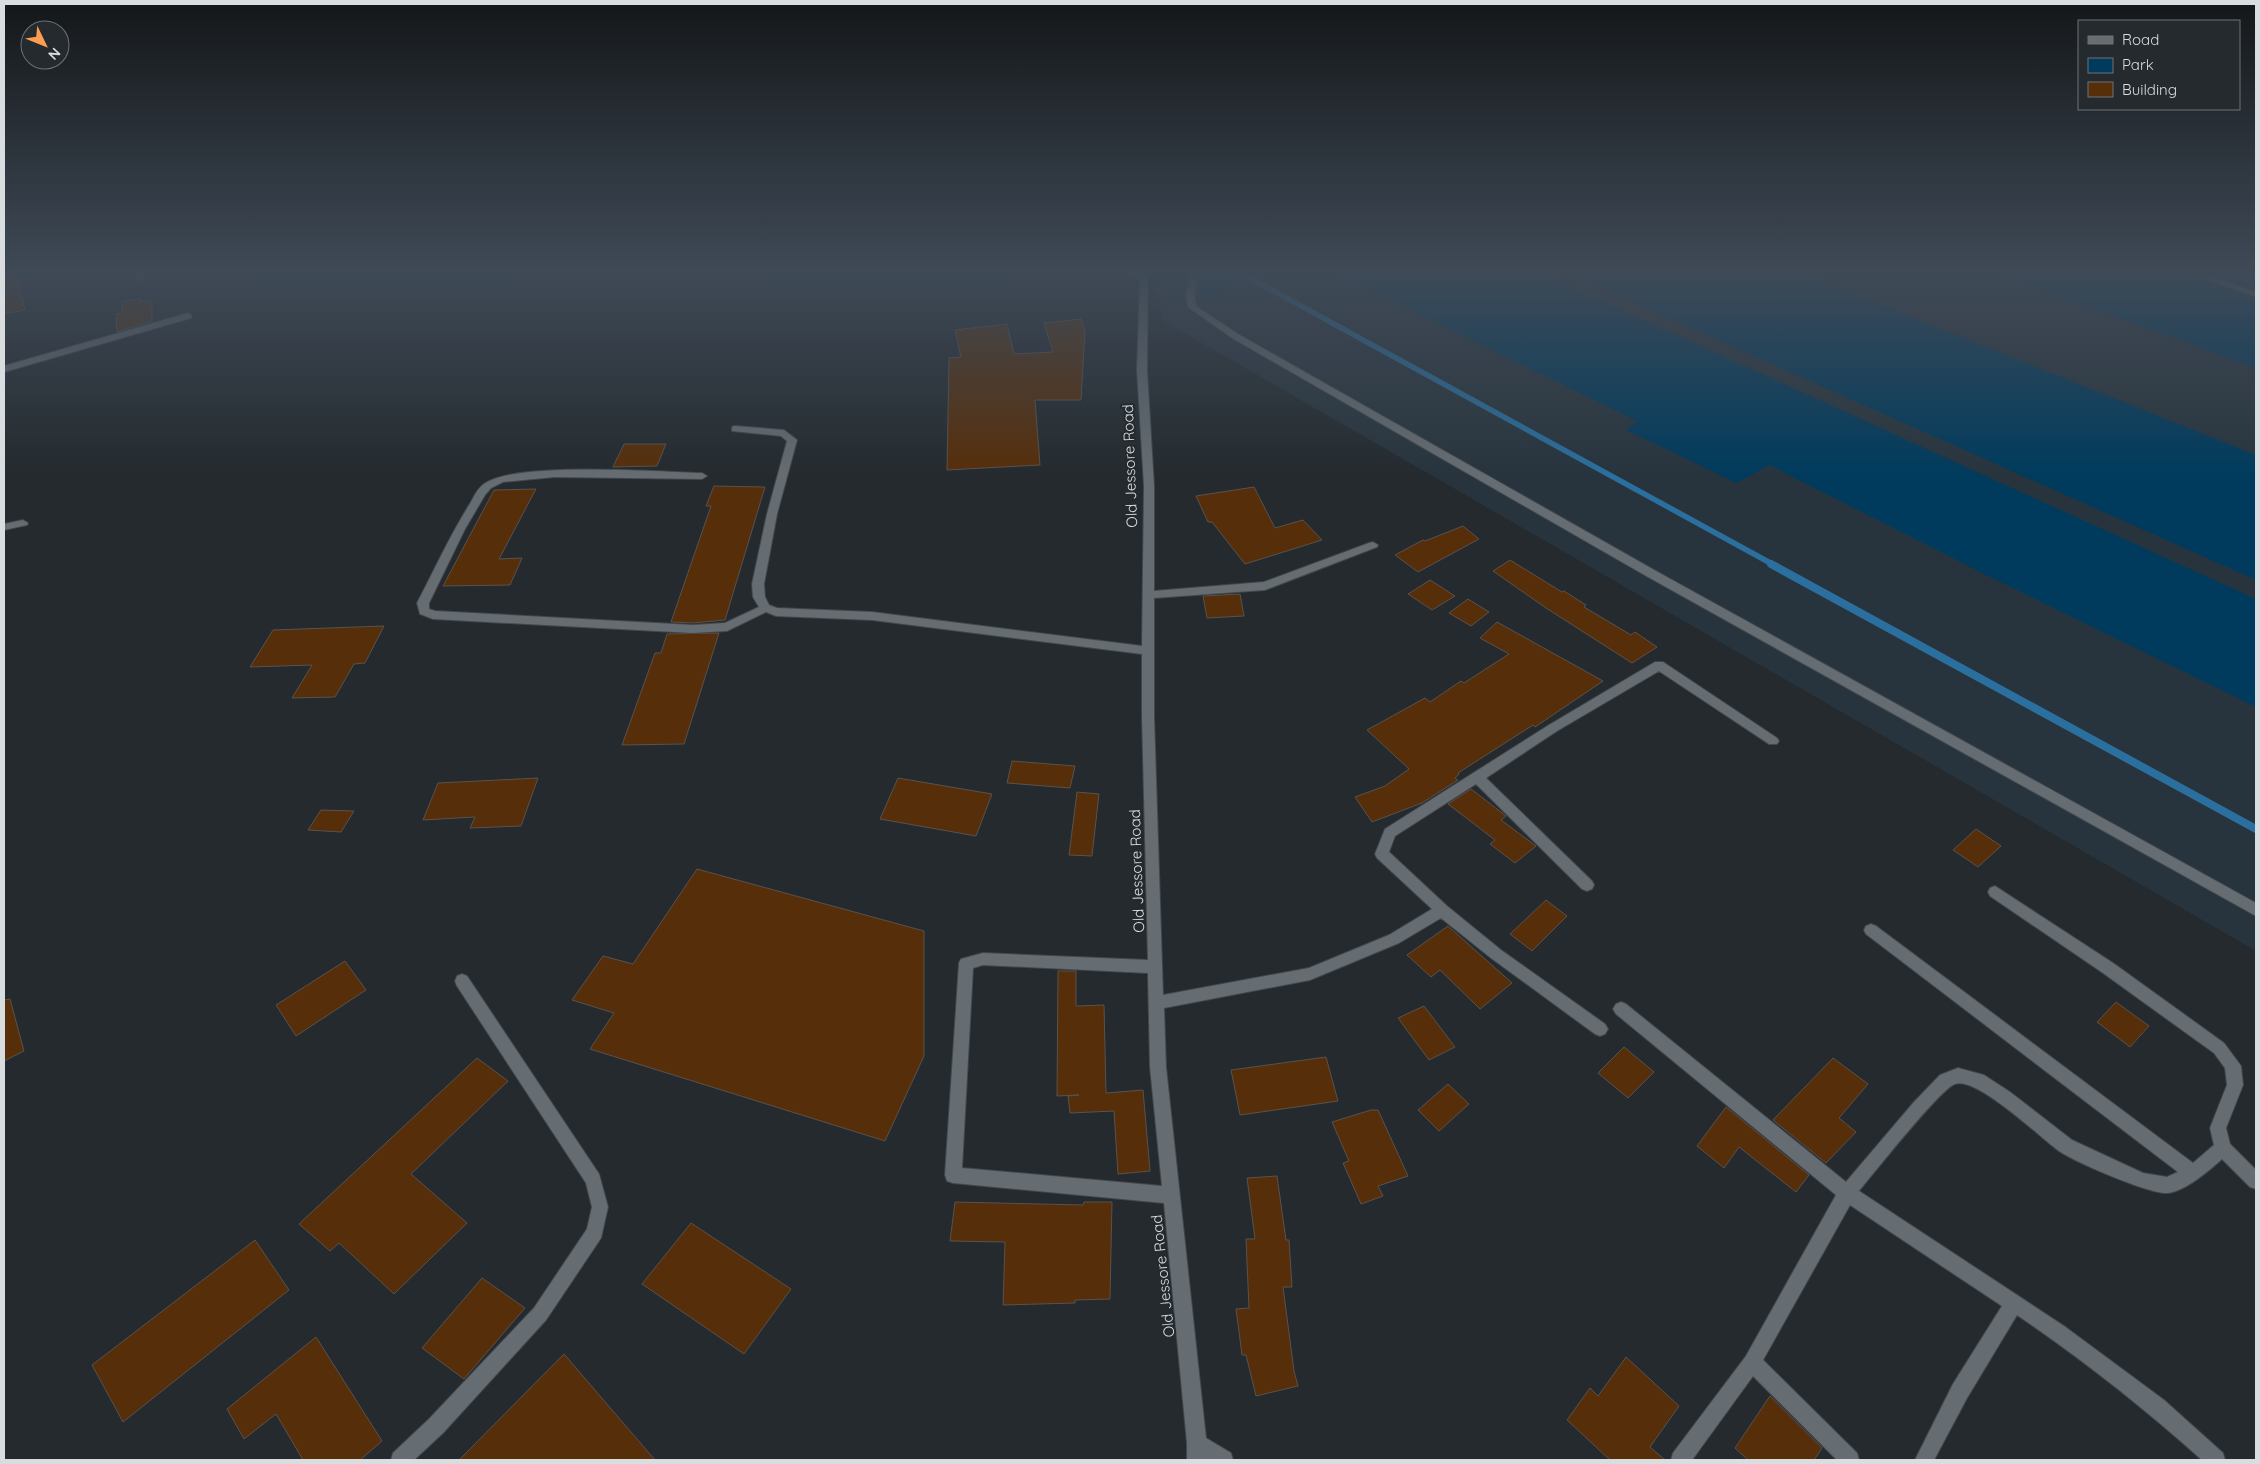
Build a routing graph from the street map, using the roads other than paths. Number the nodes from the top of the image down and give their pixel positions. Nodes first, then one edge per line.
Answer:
1 (104, 340) edge
2 (1141, 340) edge
3 (1243, 340) edge
4 (4, 369) edge
5 (735, 429) dead end
6 (702, 476) dead end
7 (23, 523) dead end
8 (4, 527) edge
9 (1373, 545) dead end
10 (1148, 595) junction
11 (765, 608) junction
12 (1149, 651) junction
13 (1773, 741) dead end
14 (1476, 777) junction
15 (1587, 885) dead end
16 (1995, 892) dead end
17 (1442, 910) junction
18 (2256, 910) edge
19 (1871, 930) dead end
20 (1156, 967) junction
21 (462, 981) dead end
22 (1157, 1003) junction
23 (1621, 1009) dead end
24 (1600, 1029) dead end
25 (2223, 1148) junction
26 (2193, 1173) junction
27 (2256, 1181) edge
28 (1847, 1193) junction
29 (1171, 1195) junction
30 (2014, 1303) junction
31 (1752, 1362) junction
32 (1197, 1452) edge
33 (400, 1460) edge
34 (1224, 1460) edge
35 (1680, 1460) edge
36 (1850, 1460) edge
37 (1924, 1460) edge
38 (2216, 1460) edge

1 - 4 street
2 - 10 street, Old Jessore Road
3 - 18 street
5 - 11 street
6 - 11 street
7 - 8 street
9 - 10 street
10 - 12 street, Old Jessore Road
11 - 12 street
12 - 20 street, Old Jessore Road
13 - 14 street
14 - 15 street
14 - 17 street
16 - 25 street
17 - 22 street
17 - 24 street
19 - 26 street
20 - 22 street, Old Jessore Road
20 - 29 street
21 - 33 street
22 - 29 street, Old Jessore Road
23 - 28 street
25 - 26 street
25 - 27 street
26 - 28 street
28 - 30 street
28 - 31 street
29 - 32 street, Old Jessore Road
30 - 37 street
30 - 38 street
31 - 35 street
31 - 36 street
32 - 34 street

